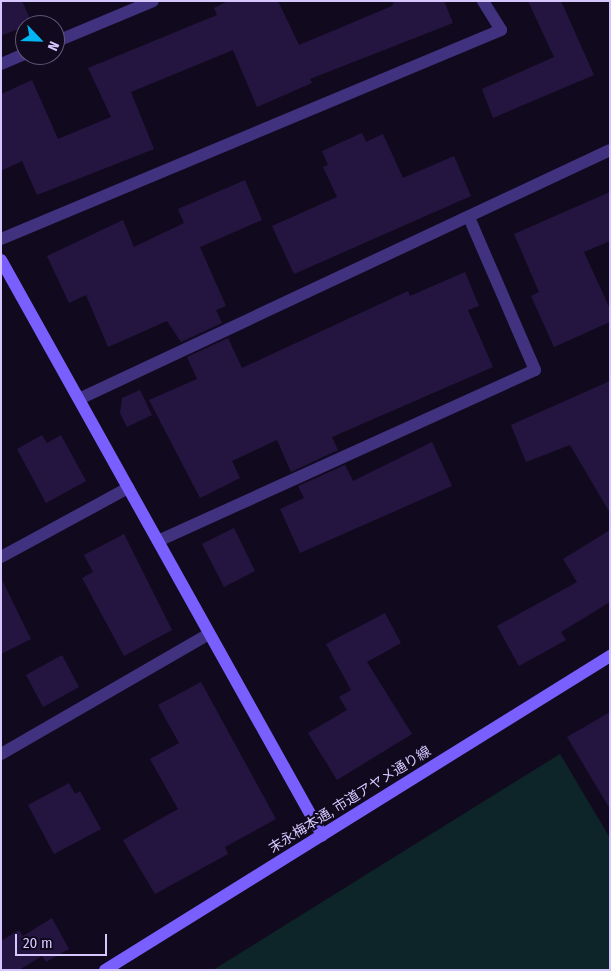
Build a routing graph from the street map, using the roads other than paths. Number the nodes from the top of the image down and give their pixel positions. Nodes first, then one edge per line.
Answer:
1 (153, 1) edge
2 (483, 1) edge
3 (65, 38) edge
4 (15, 58) edge
5 (1, 64) edge
6 (610, 150) edge
7 (470, 220) junction
8 (1, 240) edge
9 (1, 260) edge
10 (79, 399) junction
11 (128, 488) junction
12 (158, 541) junction
13 (1, 557) edge
14 (209, 634) junction
15 (610, 656) edge
16 (1, 754) edge
17 (322, 835) junction
18 (105, 970) edge

1 - 3 street
2 - 8 street
4 - 5 street
6 - 7 street
7 - 10 street
7 - 12 street
9 - 10 street
10 - 11 street
11 - 12 street
11 - 13 street
12 - 14 street
14 - 16 street
14 - 17 street
15 - 17 street, 末永梅本通, 市道アヤメ通り線
17 - 18 street, 末永梅本通, 市道アヤメ通り線

